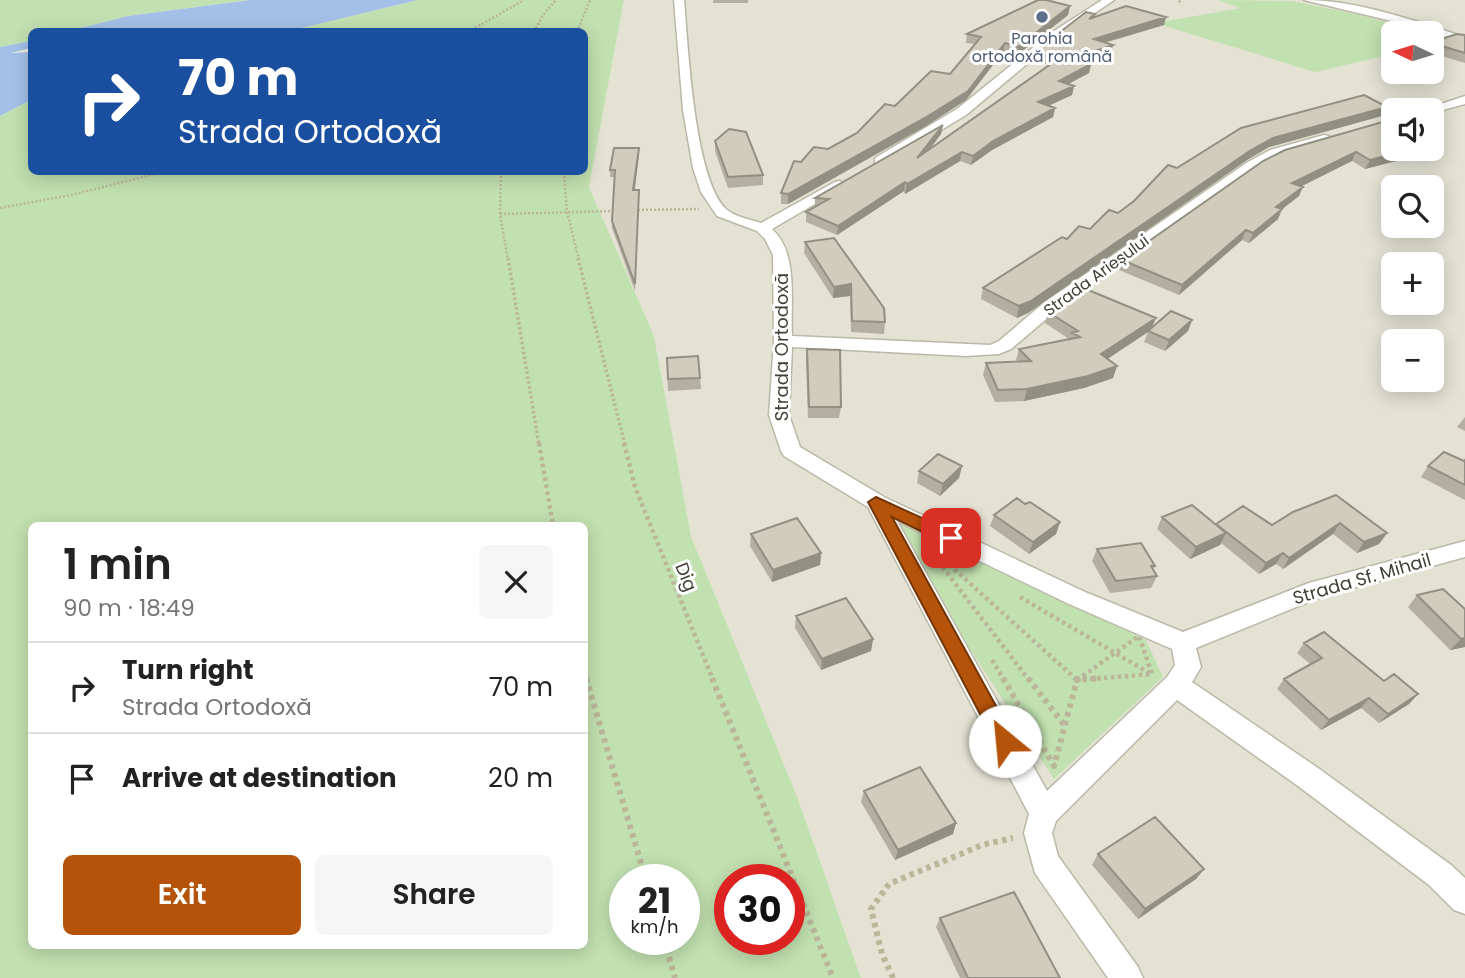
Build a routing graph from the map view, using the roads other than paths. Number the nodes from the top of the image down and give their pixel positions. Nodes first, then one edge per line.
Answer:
1 (679, 0) edge
2 (1109, 0) edge
3 (1309, 0) edge
4 (1465, 40) edge
5 (1465, 100) edge
6 (1444, 106) edge
7 (1344, 133) edge
8 (762, 228) junction
9 (783, 341) junction
10 (876, 502) junction
11 (1465, 549) edge
12 (1183, 643) junction
13 (1164, 680) junction
14 (1041, 823) junction
15 (1465, 899) edge
16 (1127, 978) edge

1 - 8 street
2 - 8 street
3 - 4 street
5 - 6 street
7 - 9 street, Strada Arieșului
8 - 9 street, Strada Ortodoxă
9 - 10 street, Strada Ortodoxă
10 - 12 street, Strada Ortodoxă
10 - 14 street
11 - 12 street, Strada Sf. Mihail
12 - 13 street
13 - 14 street
13 - 15 street
14 - 16 street

